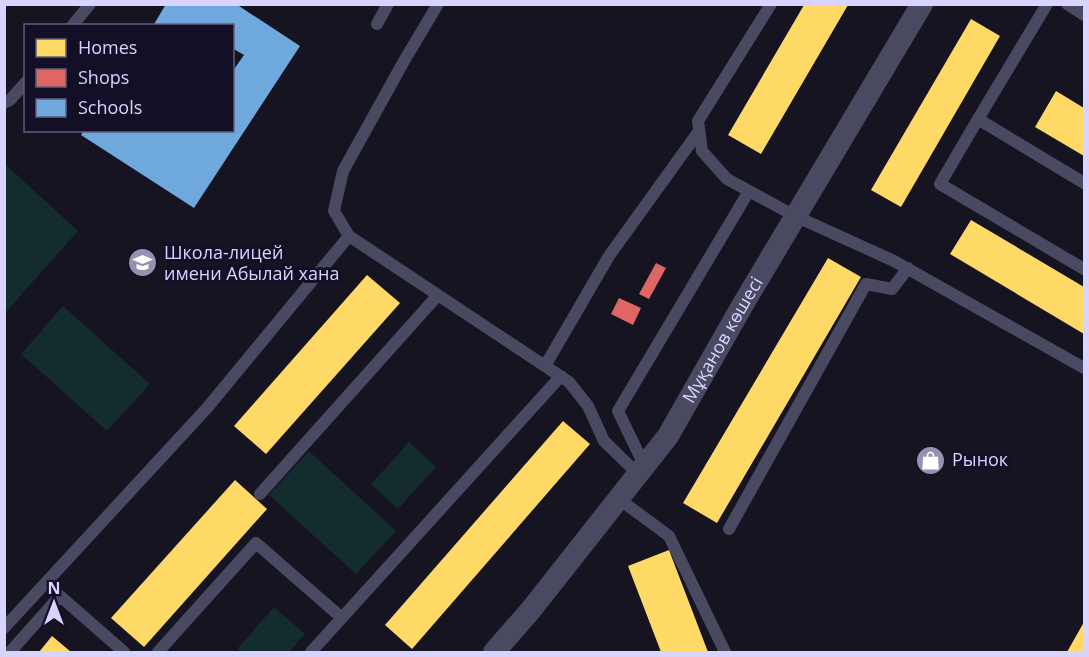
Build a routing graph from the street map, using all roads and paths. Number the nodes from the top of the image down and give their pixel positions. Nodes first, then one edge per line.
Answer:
1 (90, 4) edge
2 (388, 4) edge
3 (438, 4) edge
4 (771, 4) edge
5 (922, 4) edge
6 (1047, 4) edge
7 (1067, 4) edge
8 (1084, 15) edge
9 (74, 24) edge
10 (377, 24) dead end
11 (24, 84) edge
12 (4, 103) edge
13 (978, 119) junction
14 (699, 131) junction
15 (1084, 183) edge
16 (749, 191) junction
17 (795, 216) junction
18 (349, 236) junction
19 (908, 268) junction
20 (1084, 269) edge
21 (438, 295) junction
22 (546, 366) junction
23 (1084, 368) edge
24 (561, 376) junction
25 (642, 471) junction
26 (260, 494) dead end
27 (619, 500) junction
28 (729, 529) dead end
29 (342, 618) junction
30 (4, 628) edge
31 (10, 652) edge
32 (124, 652) edge
33 (158, 652) edge
34 (311, 652) edge
35 (494, 652) edge
36 (724, 652) edge

1 - 9 lane
2 - 10 lane
3 - 18 lane
4 - 14 lane
5 - 17 street, Мұқанов көшесі
6 - 13 lane
7 - 8 lane
11 - 12 lane
13 - 15 lane
13 - 20 lane
14 - 16 lane
14 - 22 lane
16 - 17 lane
16 - 25 lane
17 - 19 lane
17 - 25 street, Мұқанов көшесі
18 - 21 lane
18 - 30 lane
19 - 23 lane
19 - 28 lane
21 - 22 lane
21 - 26 lane
22 - 24 lane
24 - 25 lane
24 - 29 lane
25 - 27 street, Мұқанов көшесі
27 - 35 street, Мұқанов көшесі
27 - 36 lane
29 - 33 lane
29 - 34 lane
31 - 32 lane

